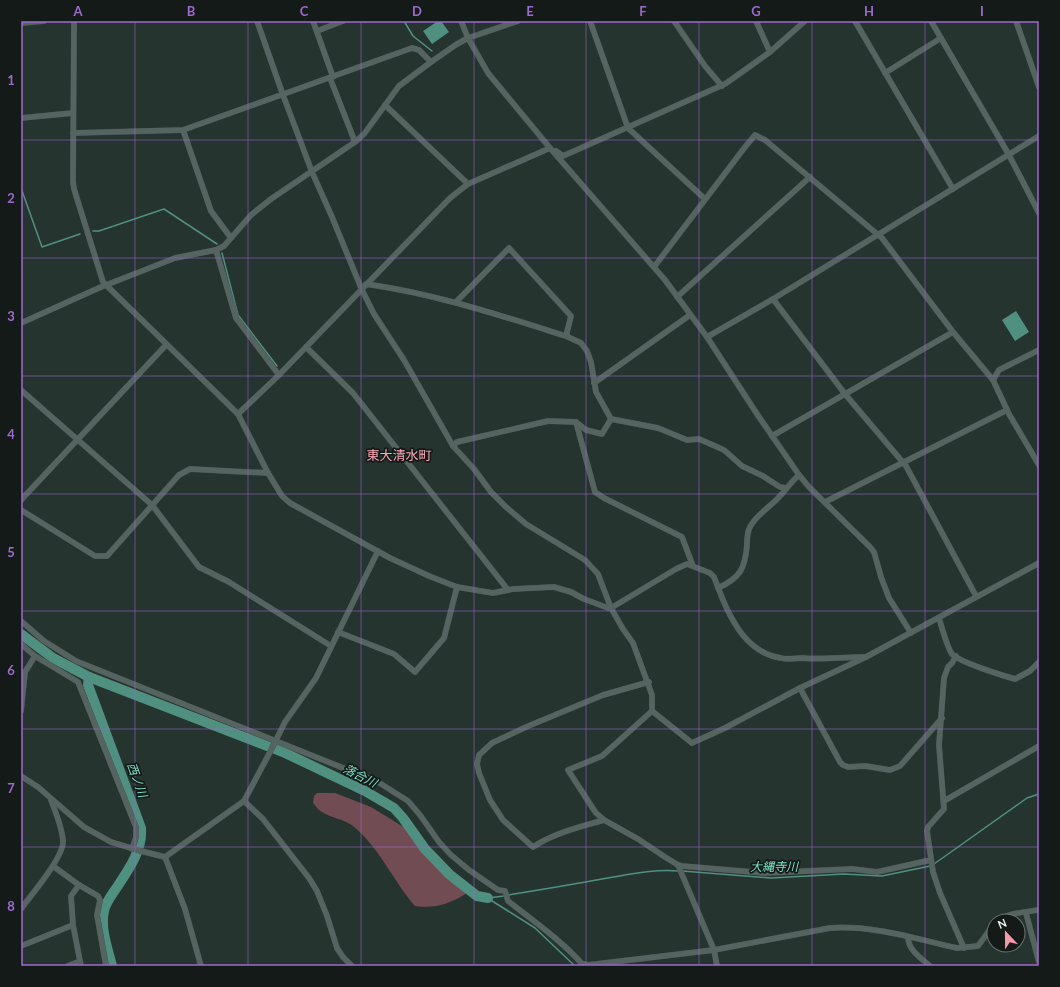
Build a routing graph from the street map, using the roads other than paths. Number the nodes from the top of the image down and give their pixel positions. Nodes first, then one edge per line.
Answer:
1 (44, 21) edge
2 (74, 21) edge
3 (257, 21) edge
4 (313, 21) edge
5 (343, 21) edge
6 (461, 21) edge
7 (518, 21) edge
8 (590, 21) edge
9 (674, 21) edge
10 (756, 21) edge
11 (805, 21) edge
12 (855, 21) edge
13 (931, 21) edge
14 (1016, 21) edge
15 (21, 23) edge
16 (317, 31) junction
17 (468, 38) junction
18 (941, 38) junction
19 (770, 52) junction
20 (431, 62) junction
21 (885, 73) junction
22 (331, 77) junction
23 (722, 86) junction
24 (1039, 87) edge
25 (283, 95) junction
26 (385, 105) junction
27 (73, 112) junction
28 (21, 118) edge
29 (628, 128) junction
30 (183, 130) junction
31 (73, 133) junction
32 (1039, 136) edge
33 (355, 142) junction
34 (550, 148) junction
35 (1009, 155) junction
36 (312, 172) junction
37 (810, 178) junction
38 (468, 184) junction
39 (953, 189) junction
40 (705, 199) junction
41 (1039, 213) edge
42 (879, 235) junction
43 (231, 238) junction
44 (216, 250) junction
45 (654, 267) junction
46 (366, 284) junction
47 (105, 285) junction
48 (362, 290) junction
49 (677, 297) junction
50 (773, 299) junction
51 (456, 302) junction
52 (690, 315) junction
53 (21, 323) edge
54 (953, 332) junction
55 (566, 336) junction
56 (707, 337) junction
57 (166, 345) junction
58 (306, 347) junction
59 (1039, 350) edge
60 (279, 375) junction
61 (993, 380) junction
62 (594, 383) junction
63 (21, 390) edge
64 (845, 394) junction
65 (1007, 410) junction
66 (238, 414) junction
67 (612, 419) junction
68 (576, 422) junction
69 (772, 436) junction
70 (78, 441) junction
71 (453, 446) junction
72 (902, 462) junction
73 (1039, 465) edge
74 (268, 473) junction
75 (799, 475) junction
76 (786, 488) junction
77 (21, 500) edge
78 (825, 502) junction
79 (152, 506) junction
80 (21, 510) edge
81 (378, 551) junction
82 (1039, 563) edge
83 (693, 566) junction
84 (457, 587) junction
85 (718, 588) junction
86 (508, 590) junction
87 (976, 596) junction
88 (612, 608) junction
89 (939, 618) junction
90 (21, 621) edge
91 (338, 632) junction
92 (911, 633) junction
93 (21, 644) edge
94 (331, 646) junction
95 (35, 656) junction
96 (956, 656) junction
97 (866, 657) junction
98 (1039, 662) edge
99 (649, 682) junction
100 (800, 688) junction
101 (21, 711) edge
102 (652, 711) junction
103 (942, 718) junction
104 (275, 741) junction
105 (1039, 746) edge
106 (21, 776) edge
107 (50, 798) junction
108 (244, 801) junction
109 (944, 801) junction
110 (604, 820) junction
111 (136, 850) junction
112 (165, 856) junction
113 (932, 863) junction
114 (53, 866) junction
115 (678, 866) junction
116 (79, 885) junction
117 (21, 908) edge
118 (1039, 910) edge
119 (1026, 913) joint
120 (73, 925) junction
121 (986, 935) edge
122 (908, 937) junction
123 (21, 946) edge
124 (964, 948) junction
125 (714, 950) junction
126 (1039, 962) edge
127 (80, 964) edge
128 (68, 966) edge
129 (106, 966) edge
130 (201, 966) edge
131 (352, 966) edge
132 (583, 966) edge
133 (717, 966) edge
134 (930, 966) edge

1 - 15 street
2 - 27 street
3 - 25 street
4 - 16 street
5 - 16 street
6 - 17 street
7 - 17 street
8 - 29 street
9 - 23 street
10 - 19 street
11 - 19 street
12 - 21 street
13 - 18 street
14 - 24 street
16 - 22 street
17 - 20 street
17 - 34 street
18 - 21 street
18 - 35 street
19 - 23 street
20 - 22 street
20 - 26 street
21 - 39 street
22 - 25 street
22 - 33 street
23 - 29 street
25 - 30 street
25 - 36 street
26 - 33 street
26 - 38 street
27 - 28 street
27 - 31 street
29 - 34 street
29 - 40 street
30 - 31 street
30 - 43 street
31 - 47 street
32 - 35 street
33 - 36 street
34 - 38 street
34 - 45 street
35 - 39 street
35 - 41 street
36 - 43 street
36 - 48 street
37 - 40 street
37 - 42 street
37 - 49 street
38 - 46 street
39 - 42 street
40 - 45 street
42 - 50 street
42 - 54 street
43 - 44 street
44 - 47 street
44 - 60 street
45 - 49 street
46 - 48 street
46 - 51 street
47 - 53 street
47 - 57 street
48 - 58 street
48 - 71 street
49 - 52 street
50 - 56 street
50 - 64 street
51 - 55 street
51 - 55 street
52 - 56 street
52 - 62 street
54 - 61 street
54 - 64 street
55 - 62 street
56 - 69 street
57 - 66 street
57 - 70 street
58 - 60 street
58 - 86 street
59 - 61 street
60 - 66 street
61 - 65 street
62 - 67 street
63 - 70 street
64 - 69 street
64 - 72 street
65 - 72 street
65 - 73 street
66 - 74 street
67 - 68 street
67 - 76 street
68 - 71 street
68 - 83 street
69 - 75 street
70 - 77 street
70 - 79 street
71 - 88 street
72 - 78 street
72 - 87 street
74 - 79 street
74 - 81 street
75 - 76 street
75 - 78 street
76 - 85 street
78 - 92 street
79 - 80 street
79 - 94 street
81 - 84 street
81 - 91 street
82 - 87 street
83 - 85 street
83 - 88 street
84 - 86 street
84 - 91 street
85 - 97 street
86 - 88 street
87 - 89 street
88 - 99 street
89 - 92 street
89 - 96 street
90 - 104 street
91 - 94 street
92 - 97 street
93 - 95 street
94 - 104 street
95 - 101 street
95 - 111 street
96 - 98 street
96 - 103 street
97 - 100 street
99 - 102 street
99 - 110 street
100 - 102 street
100 - 103 street
102 - 110 street
103 - 109 street
104 - 108 street
104 - 132 street
105 - 109 street
106 - 107 street
107 - 111 street
107 - 114 street
108 - 112 street
108 - 131 street
109 - 113 street
110 - 115 street
111 - 112 street
112 - 130 street
113 - 115 street
113 - 124 street
114 - 116 street
114 - 117 street
115 - 125 street
116 - 120 street
116 - 129 street
118 - 119 street
119 - 126 street
120 - 123 street
120 - 127 street
121 - 124 street
122 - 124 street
122 - 125 street
122 - 134 street
125 - 132 street
125 - 133 street
127 - 128 street

